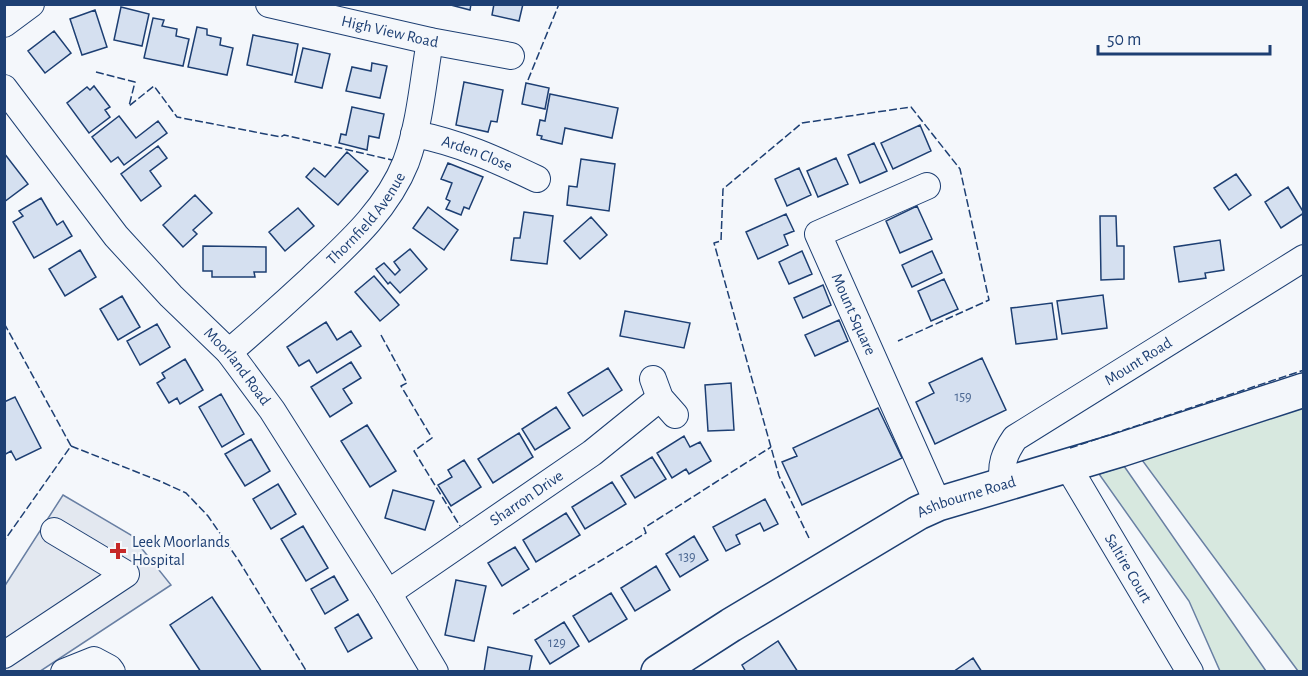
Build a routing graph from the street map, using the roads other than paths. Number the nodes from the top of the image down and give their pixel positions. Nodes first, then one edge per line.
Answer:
1 (31, 4) edge
2 (270, 4) edge
3 (4, 24) edge
4 (430, 41) junction
5 (511, 56) dead end
6 (4, 88) edge
7 (414, 134) junction
8 (537, 179) dead end
9 (927, 186) dead end
10 (1304, 258) edge
11 (229, 352) junction
12 (1304, 390) edge
13 (663, 397) dead end
14 (1067, 465) junction
15 (1003, 484) junction
16 (939, 504) junction
17 (54, 531) dead end
18 (388, 593) junction
19 (4, 655) edge
20 (64, 672) edge
21 (112, 672) edge
22 (435, 672) edge
23 (658, 672) edge
24 (1190, 672) edge

1 - 3 street
2 - 4 street, High View Road
4 - 5 street, High View Road
4 - 7 street, Thornfield Avenue
6 - 11 street, Moorland Road
7 - 8 street, Arden Close
7 - 11 street, Thornfield Avenue
9 - 16 street, Mount Square
10 - 15 street, Mount Road
11 - 18 street, Moorland Road
12 - 14 highway, Ashbourne Road
13 - 18 street, Sharron Drive
14 - 15 highway, Ashbourne Road
14 - 24 street, Saltire Court
15 - 16 highway, Ashbourne Road
16 - 23 highway, Ashbourne Road
17 - 19 street
18 - 22 street, Moorland Road
20 - 21 street

